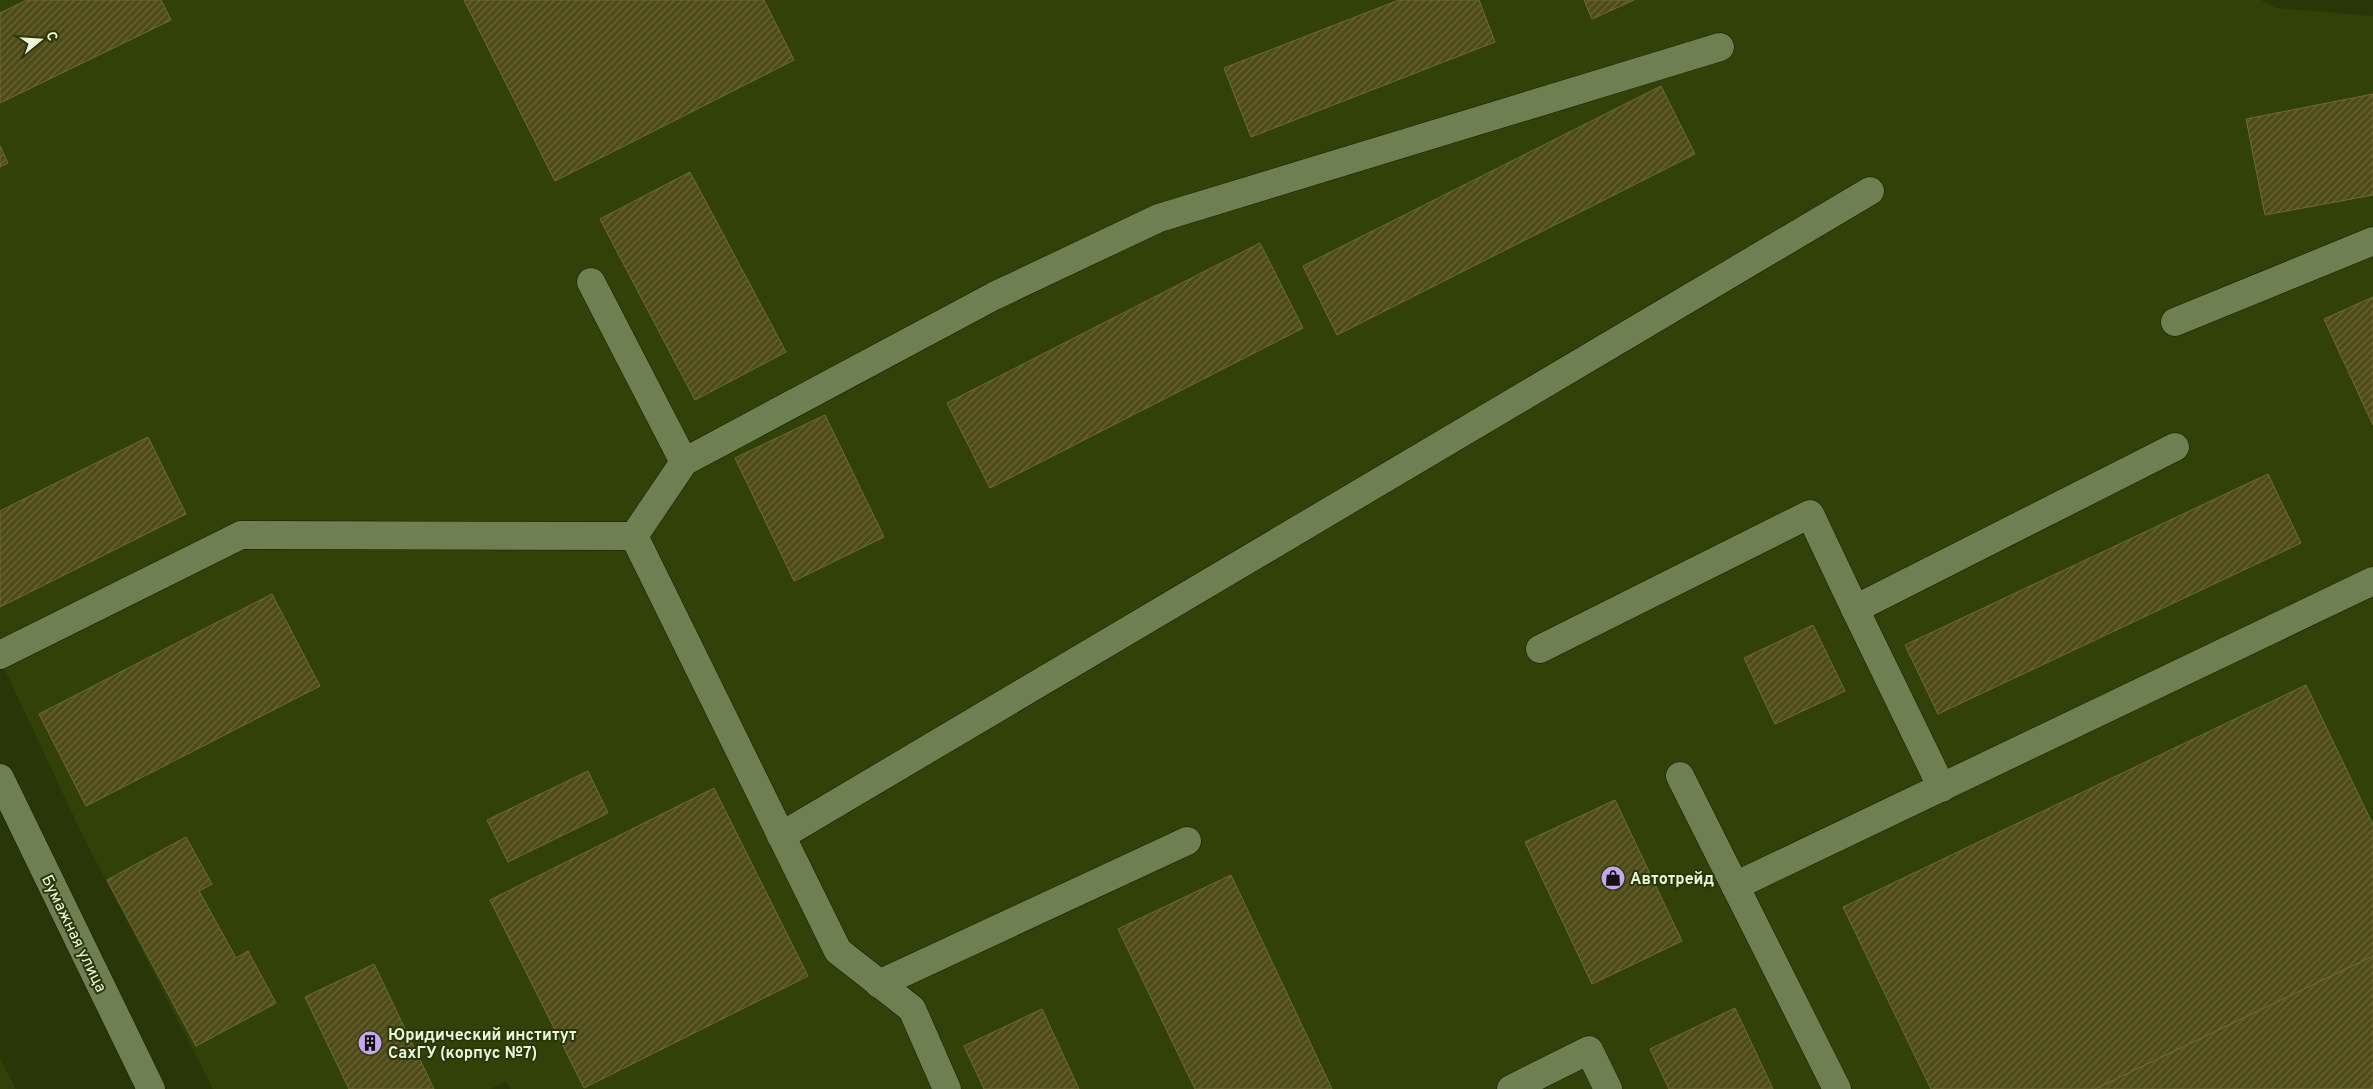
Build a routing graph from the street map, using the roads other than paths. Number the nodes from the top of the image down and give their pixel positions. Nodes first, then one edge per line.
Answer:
1 (1720, 47) dead end
2 (1870, 191) dead end
3 (2373, 241) edge
4 (591, 282) dead end
5 (2174, 322) dead end
6 (2176, 447) dead end
7 (684, 462) junction
8 (634, 536) junction
9 (2373, 581) edge
10 (1855, 609) junction
11 (1540, 650) dead end
12 (0, 655) edge
13 (1680, 776) dead end
14 (0, 778) edge
15 (1942, 788) junction
16 (8, 814) edge
17 (782, 836) junction
18 (1187, 841) dead end
19 (1735, 886) junction
20 (879, 984) junction
21 (151, 1089) edge
22 (947, 1089) edge
23 (1511, 1089) edge
24 (1608, 1089) edge
25 (1836, 1089) edge

1 - 7 street
2 - 17 street
3 - 5 street
4 - 7 street
6 - 10 street
7 - 8 street
8 - 12 street
8 - 17 street
9 - 15 street
10 - 11 street
10 - 15 street
13 - 19 street
14 - 16 street, Бумажная улица
15 - 19 street
16 - 21 street, Бумажная улица
17 - 20 street
18 - 20 street
19 - 25 street
20 - 22 street
23 - 24 street

